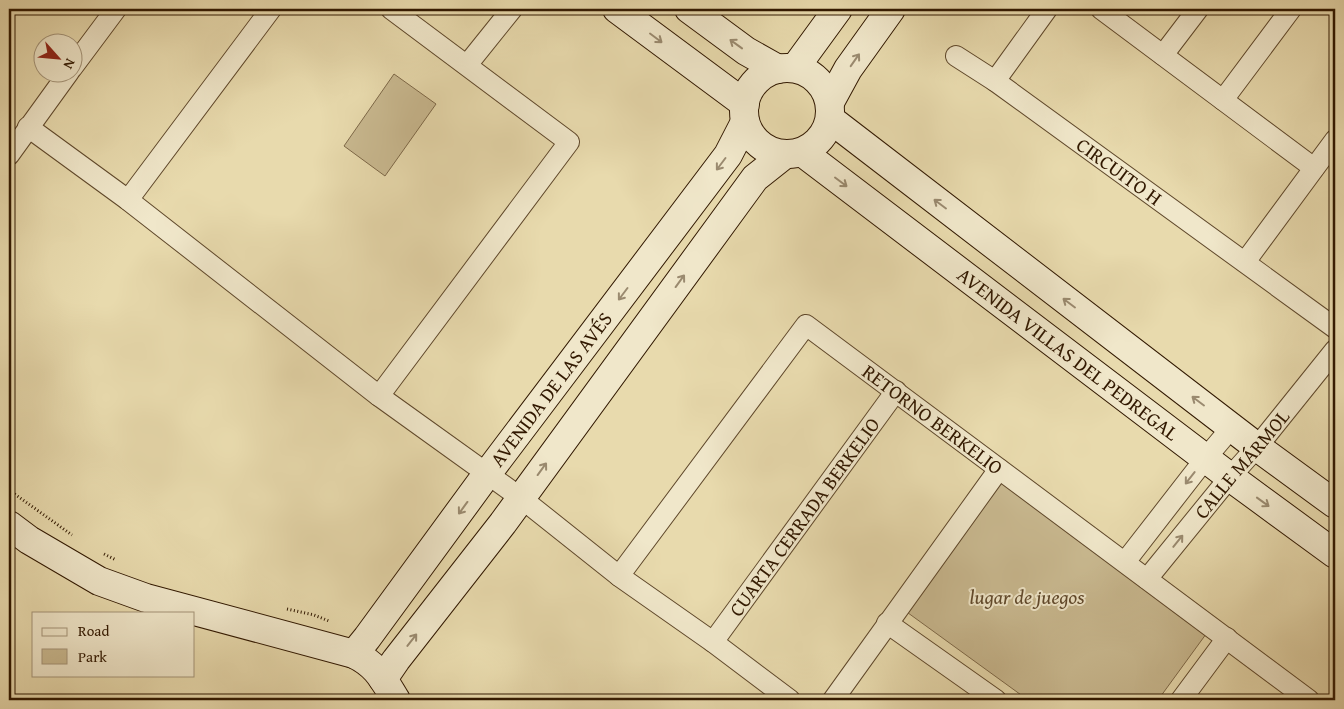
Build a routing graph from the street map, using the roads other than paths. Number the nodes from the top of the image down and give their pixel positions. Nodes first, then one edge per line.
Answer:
1 (116, 9) edge
2 (271, 9) edge
3 (392, 9) edge
4 (512, 9) edge
5 (617, 9) edge
6 (689, 9) edge
7 (838, 9) edge
8 (891, 9) edge
9 (1047, 9) edge
10 (1101, 9) edge
11 (1198, 9) edge
12 (1291, 9) edge
13 (82, 55) edge
14 (1162, 55) junction
15 (956, 56) dead end
16 (467, 65) junction
17 (787, 68) junction
18 (995, 81) junction
19 (61, 82) edge
20 (1223, 100) junction
21 (830, 111) junction
22 (745, 113) junction
23 (16, 140) edge
24 (1335, 140) edge
25 (793, 154) junction
26 (1314, 168) junction
27 (128, 200) junction
28 (1245, 262) junction
29 (1335, 328) edge
30 (1335, 350) edge
31 (896, 391) junction
32 (379, 396) junction
33 (1232, 427) junction
34 (1258, 447) junction
35 (1205, 459) junction
36 (999, 469) junction
37 (487, 474) junction
38 (1230, 477) junction
39 (520, 498) junction
40 (1335, 504) edge
41 (9, 525) edge
42 (1335, 554) edge
43 (1125, 562) junction
44 (619, 576) junction
45 (1147, 579) junction
46 (887, 623) junction
47 (1226, 638) junction
48 (713, 642) junction
49 (354, 654) junction
50 (390, 690) edge
51 (790, 700) edge
52 (833, 700) edge
53 (996, 700) edge
54 (1181, 700) edge
55 (1310, 700) edge

1 - 13 street
2 - 27 street
3 - 16 street
4 - 16 street
5 -> 22 street
17 -> 6 street
7 - 17 street
21 -> 8 street
9 - 18 street
10 - 14 street
11 - 14 street
12 - 20 street
14 - 20 street
15 - 18 street, CIRCUITO H
16 - 32 street
17 - 21 street
17 - 22 street
18 - 28 street, CIRCUITO H
19 - 23 street
20 - 26 street
21 - 25 street
33 -> 21 street, AVENIDA VILLAS DEL PEDREGAL
22 - 25 street
22 -> 37 street, AVENIDA DE LAS AVÉS
23 - 27 street
24 - 26 street
25 -> 35 street, AVENIDA VILLAS DEL PEDREGAL
39 -> 25 street, AVENIDA DE LAS AVÉS
26 - 28 street
27 - 32 street
28 - 29 street, CIRCUITO H
30 - 34 street, CALLE MÁRMOL
31 - 36 street, RETORNO BERKELIO
31 - 44 street, RETORNO BERKELIO
31 - 48 street, CUARTA CERRADA BERKELIO
32 - 37 street
33 - 34 street, AVENIDA VILLAS DEL PEDREGAL
33 - 35 street, CALLE MÁRMOL
34 - 38 street, CALLE MÁRMOL
34 - 40 street, AVENIDA VILLAS DEL PEDREGAL
35 - 38 street, AVENIDA VILLAS DEL PEDREGAL
35 -> 43 street, CALLE MÁRMOL
36 - 43 street, RETORNO BERKELIO
36 - 46 street
37 - 39 street
37 -> 49 street, AVENIDA DE LAS AVÉS
38 -> 42 street, AVENIDA VILLAS DEL PEDREGAL
45 -> 38 street, CALLE MÁRMOL
39 - 44 street
50 -> 39 street, AVENIDA DE LAS AVÉS
41 - 49 street
43 - 45 street, RETORNO BERKELIO
44 - 48 street
45 - 47 street, RETORNO BERKELIO
46 - 52 street
46 - 53 street
47 - 54 street
47 - 55 street, RETORNO BERKELIO
48 - 51 street
49 - 50 street

